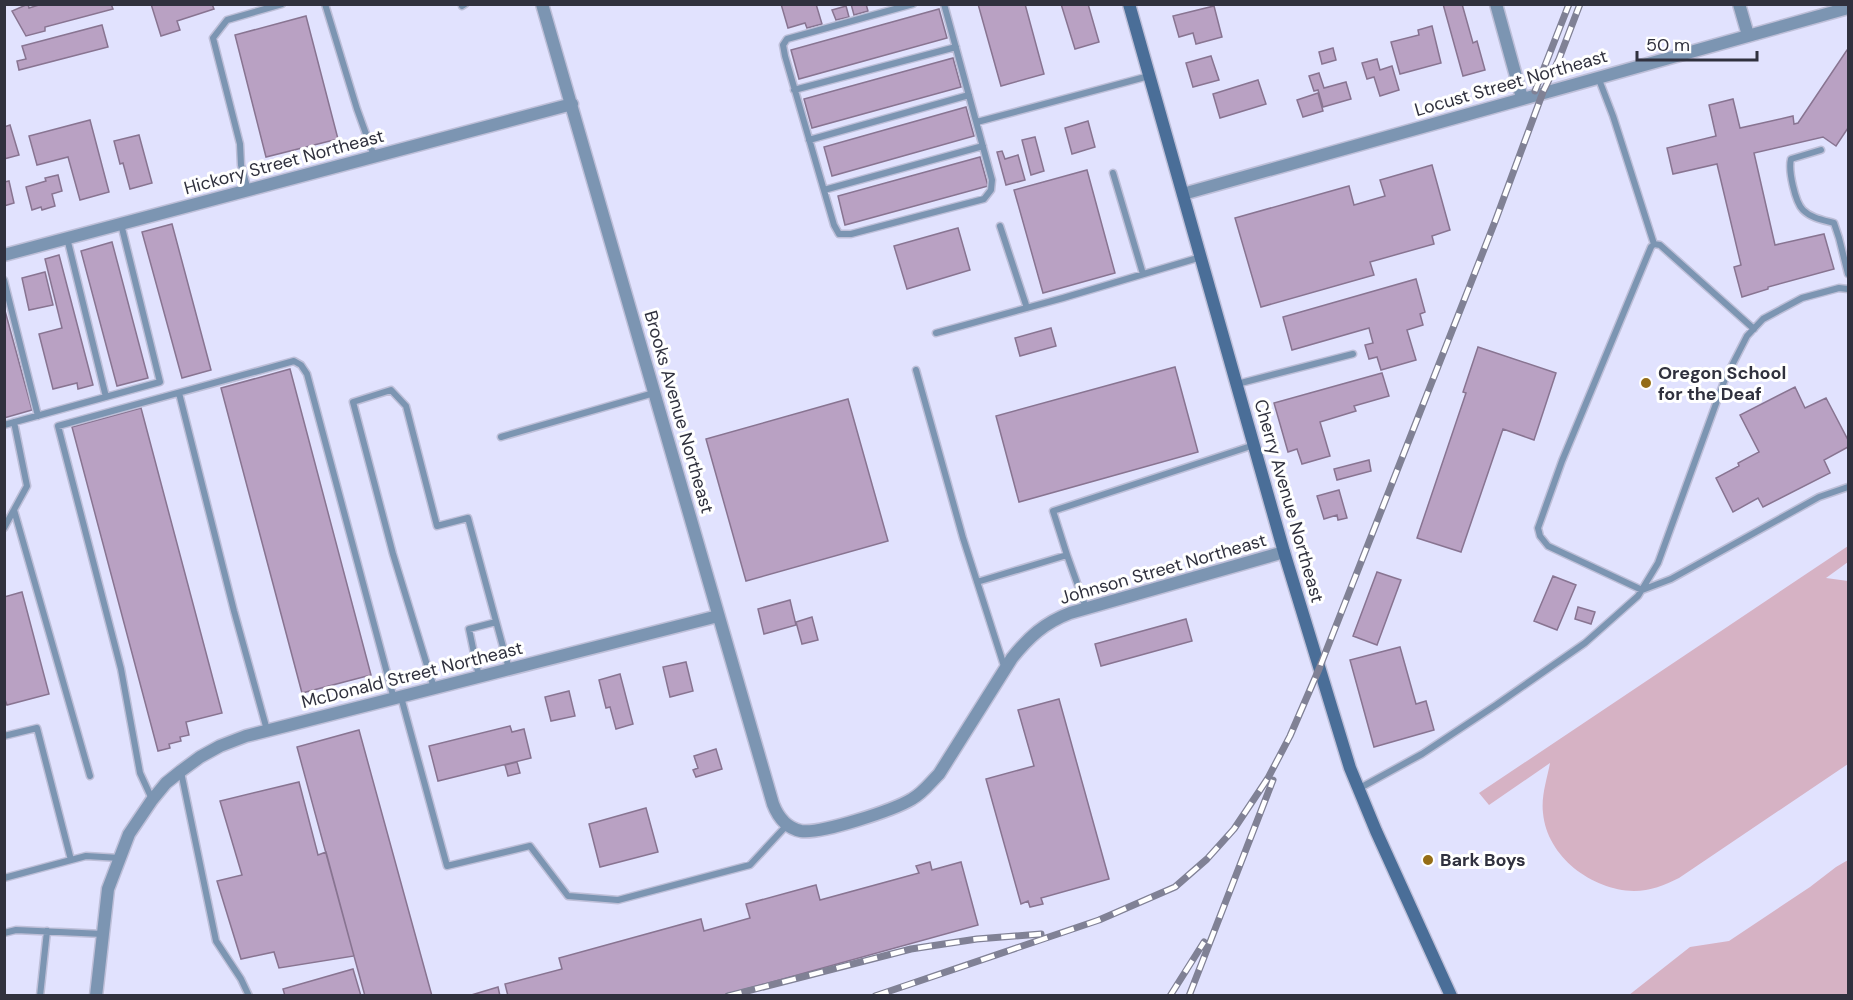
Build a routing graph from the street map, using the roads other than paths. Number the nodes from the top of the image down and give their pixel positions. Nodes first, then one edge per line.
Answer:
1 (282, 4) edge
2 (325, 4) edge
3 (542, 4) edge
4 (913, 4) edge
5 (944, 4) edge
6 (1129, 4) edge
7 (1496, 4) edge
8 (1739, 4) edge
9 (1848, 8) edge
10 (1748, 35) junction
11 (956, 47) junction
12 (1149, 76) junction
13 (1598, 77) junction
14 (794, 90) junction
15 (969, 95) junction
16 (1522, 98) junction
17 (572, 104) junction
18 (976, 122) junction
19 (809, 140) junction
20 (983, 146) junction
21 (1821, 150) dead end
22 (374, 157) junction
23 (1113, 173) dead end
24 (248, 190) junction
25 (824, 190) junction
26 (1183, 194) junction
27 (121, 224) junction
28 (1000, 226) dead end
29 (67, 238) junction
30 (1654, 244) junction
31 (4, 255) edge
32 (1201, 257) junction
33 (1143, 274) junction
34 (1848, 274) edge
35 (4, 280) edge
36 (1848, 290) edge
37 (1027, 308) junction
38 (1754, 329) junction
39 (936, 333) dead end
40 (1353, 354) dead end
41 (916, 370) dead end
42 (1237, 384) junction
43 (179, 393) junction
44 (655, 393) junction
45 (106, 397) junction
46 (38, 416) junction
47 (14, 422) junction
48 (4, 425) edge
49 (501, 437) dead end
50 (1254, 445) junction
51 (1848, 487) edge
52 (14, 510) junction
53 (4, 528) edge
54 (1284, 552) junction
55 (1067, 555) junction
56 (977, 582) junction
57 (1642, 590) junction
58 (1086, 609) junction
59 (718, 616) junction
60 (496, 622) junction
61 (509, 669) junction
62 (1005, 669) junction
63 (479, 677) junction
64 (434, 688) junction
65 (398, 698) junction
66 (268, 731) junction
67 (4, 736) edge
68 (181, 771) junction
69 (90, 777) dead end
70 (1358, 789) junction
71 (152, 800) junction
72 (787, 825) junction
73 (120, 858) junction
74 (71, 860) junction
75 (4, 878) edge
76 (47, 931) junction
77 (4, 933) edge
78 (103, 934) junction
79 (40, 996) edge
80 (96, 996) edge
81 (249, 996) edge
82 (1451, 996) edge

1 - 24 lane
2 - 22 lane
3 - 17 street, Brooks Avenue Northeast
4 - 14 lane
5 - 11 lane
6 - 12 main road, Cherry Avenue Northeast
7 - 16 street
8 - 10 street
9 - 10 street, Locust Street Northeast
10 - 13 street, Locust Street Northeast
11 - 14 lane
11 - 15 lane
12 - 18 lane
12 - 26 main road, Cherry Avenue Northeast
13 - 16 street, Locust Street Northeast
13 - 30 lane
14 - 19 lane
15 - 18 lane
15 - 19 lane
16 - 26 street, Locust Street Northeast
17 - 22 street, Hickory Street Northeast
17 - 44 street, Brooks Avenue Northeast
18 - 20 lane
19 - 25 lane
20 - 25 lane
20 - 25 lane
21 - 34 lane
22 - 24 street, Hickory Street Northeast
23 - 33 lane
24 - 27 street, Hickory Street Northeast
26 - 32 main road, Cherry Avenue Northeast
27 - 29 street, Hickory Street Northeast
27 - 45 lane
28 - 37 lane
29 - 31 street, Hickory Street Northeast
29 - 45 lane
30 - 38 lane
30 - 57 lane
32 - 33 lane
32 - 42 main road, Cherry Avenue Northeast
33 - 37 lane
35 - 46 lane
36 - 38 lane
37 - 39 lane
38 - 57 lane
40 - 42 lane
41 - 56 lane
42 - 50 main road, Cherry Avenue Northeast
43 - 65 lane
43 - 66 lane
43 - 71 lane
44 - 49 lane
44 - 59 street, Brooks Avenue Northeast
45 - 46 lane
46 - 47 lane
47 - 48 lane
47 - 52 lane
50 - 54 main road, Cherry Avenue Northeast
50 - 55 lane
51 - 57 lane
52 - 53 lane
52 - 69 lane
54 - 58 street, Johnson Street Northeast
54 - 70 main road, Cherry Avenue Northeast
55 - 56 lane
55 - 58 lane
56 - 62 lane
57 - 70 lane
58 - 62 street, Johnson Street Northeast
59 - 61 street, McDonald Street Northeast
59 - 72 street, Brooks Avenue Northeast
60 - 61 lane
60 - 63 lane
60 - 64 lane
61 - 63 street, McDonald Street Northeast
62 - 72 street, Johnson Street Northeast
63 - 64 street, McDonald Street Northeast
64 - 65 street, McDonald Street Northeast
65 - 66 street, McDonald Street Northeast
65 - 72 lane
66 - 68 street, McDonald Street Northeast
67 - 74 lane
68 - 71 street, McDonald Street Northeast
68 - 81 lane
70 - 82 main road, Cherry Avenue Northeast
71 - 73 street, McDonald Street Northeast
73 - 74 lane
73 - 78 street, McDonald Street Northeast
74 - 75 lane
76 - 77 lane
76 - 78 lane
76 - 79 lane
78 - 80 street, McDonald Street Northeast

